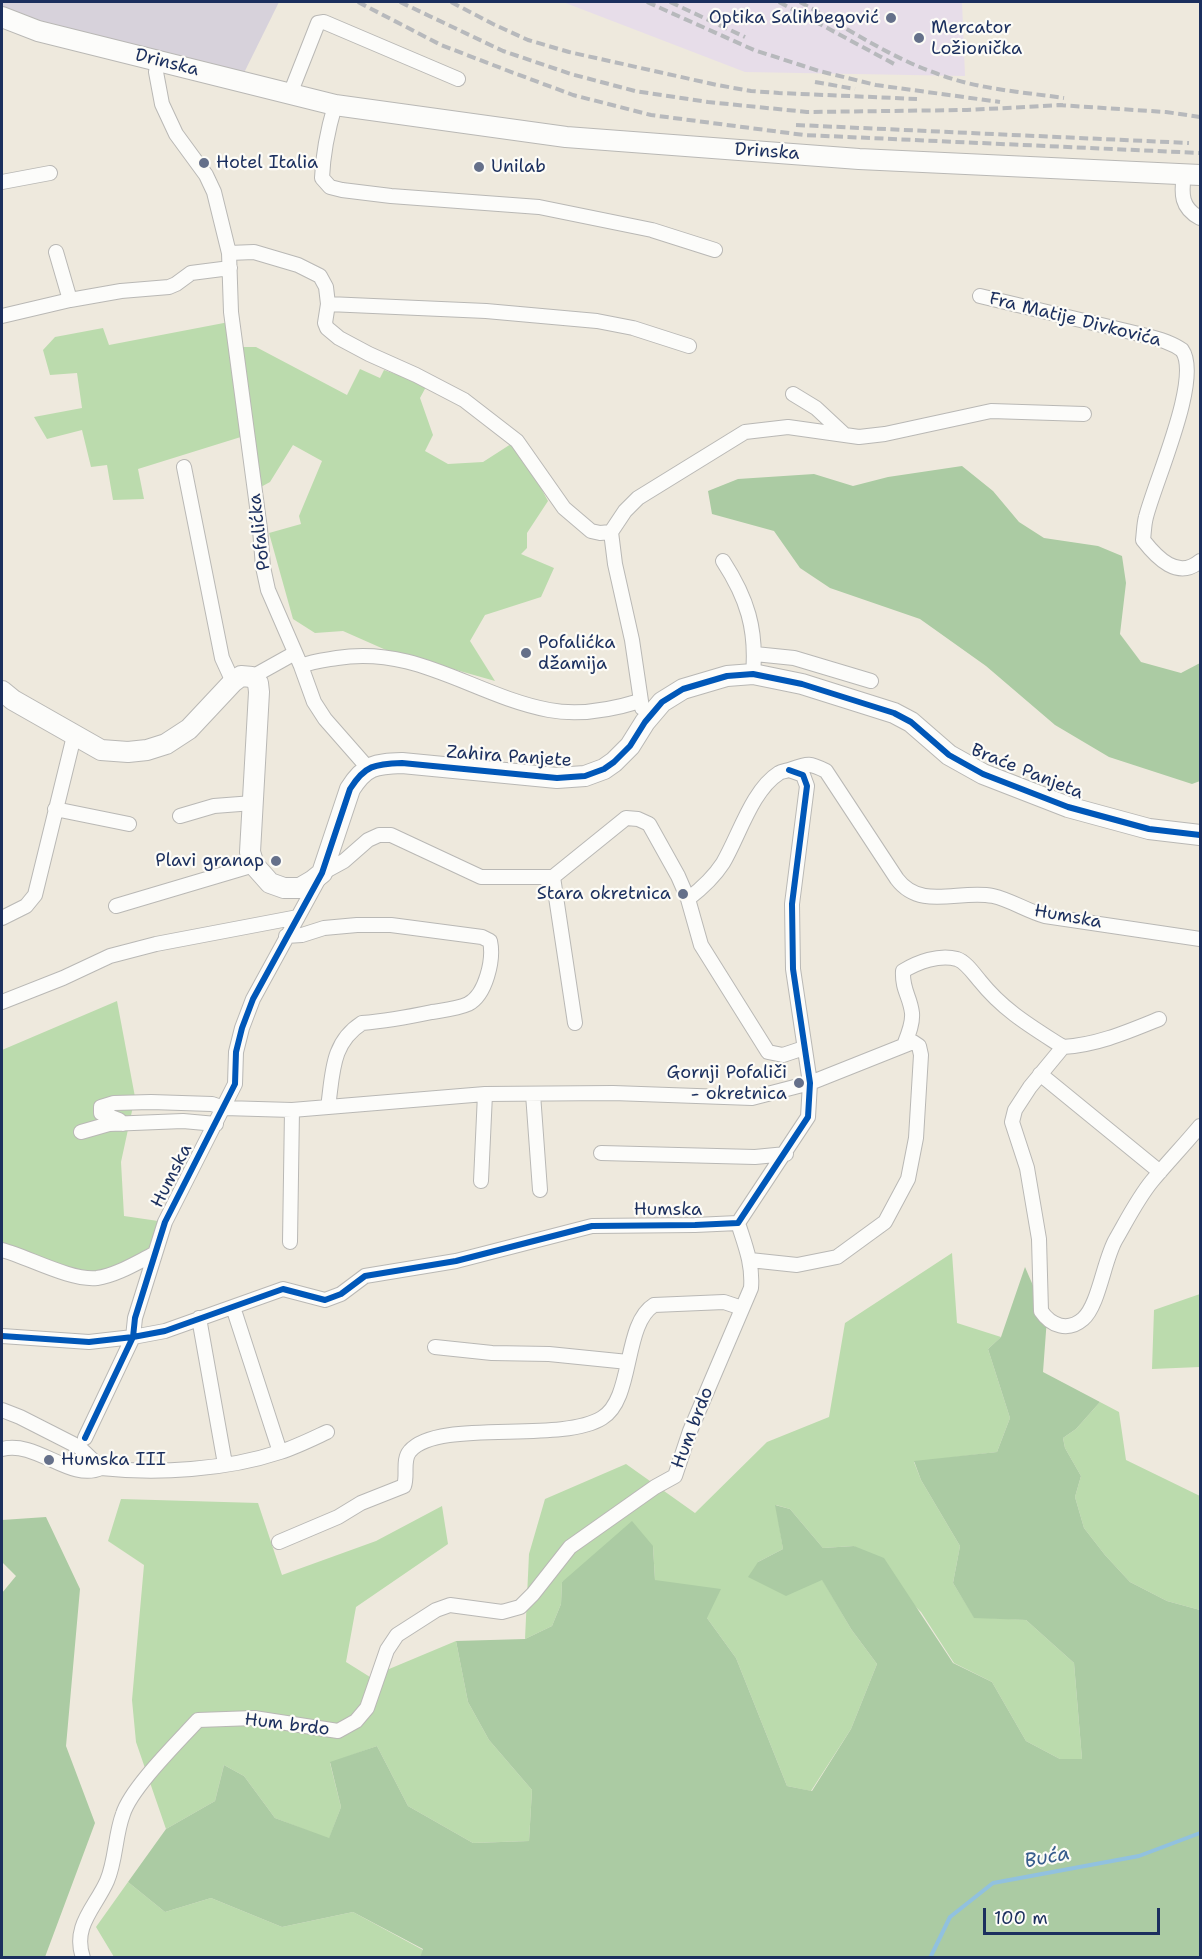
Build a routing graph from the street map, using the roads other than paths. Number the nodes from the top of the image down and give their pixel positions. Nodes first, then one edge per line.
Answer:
1 (2, 17) edge
2 (158, 61) junction
3 (458, 79) dead end
4 (290, 94) junction
5 (335, 105) junction
6 (50, 173) dead end
7 (1192, 175) edge
8 (2, 182) edge
9 (1200, 218) edge
10 (715, 250) dead end
11 (56, 252) dead end
12 (229, 253) junction
13 (230, 268) junction
14 (980, 296) dead end
15 (70, 300) junction
16 (328, 303) junction
17 (2, 316) edge
18 (689, 346) dead end
19 (793, 394) dead end
20 (1084, 414) dead end
21 (846, 436) junction
22 (184, 467) dead end
23 (611, 532) junction
24 (723, 561) dead end
25 (1200, 561) edge
26 (755, 654) junction
27 (298, 660) junction
28 (753, 674) junction
29 (242, 679) junction
30 (872, 681) dead end
31 (2, 691) edge
32 (640, 701) junction
33 (645, 722) junction
34 (74, 736) junction
35 (368, 768) junction
36 (789, 770) junction
37 (254, 803) junction
38 (55, 809) junction
39 (180, 816) dead end
40 (129, 824) dead end
41 (1200, 835) edge
42 (254, 865) junction
43 (322, 873) junction
44 (553, 877) junction
45 (688, 899) junction
46 (116, 906) dead end
47 (298, 917) junction
48 (2, 918) edge
49 (286, 936) junction
50 (1200, 939) edge
51 (2, 1002) edge
52 (1159, 1019) dead end
53 (575, 1023) dead end
54 (904, 1045) junction
55 (1063, 1047) junction
56 (804, 1048) junction
57 (1040, 1074) junction
58 (810, 1083) junction
59 (485, 1094) junction
60 (533, 1094) junction
61 (328, 1107) junction
62 (224, 1108) junction
63 (292, 1110) junction
64 (123, 1124) junction
65 (216, 1124) junction
66 (1200, 1126) edge
67 (81, 1132) dead end
68 (602, 1153) dead end
69 (786, 1154) junction
70 (1160, 1173) junction
71 (481, 1181) dead end
72 (540, 1190) dead end
73 (738, 1223) junction
74 (290, 1242) dead end
75 (2, 1250) edge
76 (154, 1254) junction
77 (750, 1260) junction
78 (232, 1307) junction
79 (742, 1308) junction
80 (199, 1318) junction
81 (2, 1336) edge
82 (133, 1337) junction
83 (435, 1347) dead end
84 (628, 1362) junction
85 (2, 1410) edge
86 (327, 1432) dead end
87 (85, 1438) dead end
88 (2, 1449) edge
89 (280, 1452) junction
90 (225, 1464) junction
91 (101, 1468) junction
92 (279, 1542) dead end
93 (83, 1958) edge

1 - 2 street, Drinska
2 - 4 street, Drinska
2 - 12 street, Pofalićka
3 - 4 street
4 - 5 street, Drinska
5 - 7 street, Drinska
5 - 10 street
6 - 8 street
7 - 9 street
11 - 15 street
12 - 13 street, Pofalićka
12 - 16 street
13 - 15 street
13 - 27 street, Pofalićka
14 - 25 street, Fra Matije Divkovića
15 - 17 street
16 - 18 street
16 - 23 street
19 - 21 street
20 - 21 street
21 - 23 street
22 - 29 street
23 - 32 street
24 - 26 street
26 - 28 street
26 - 30 street
27 - 29 street
27 - 32 street
27 - 35 street, Pofalićka
28 - 33 street, Zahira Panjete
28 - 41 street, Braće Panjeta
29 - 34 street
29 - 37 street
31 - 34 street
32 - 33 street
33 - 35 street, Zahira Panjete
34 - 38 street
35 - 43 street
36 - 45 street, Humska
36 - 50 street, Humska
36 - 56 street
37 - 39 street
37 - 42 street
38 - 40 street
38 - 48 street
42 - 43 street
42 - 46 street
43 - 44 street
43 - 47 street, Humska
44 - 45 street
44 - 53 street
45 - 56 street
47 - 49 street, Humska
47 - 51 street
49 - 61 street
49 - 62 street, Humska
52 - 55 street
54 - 55 street
54 - 58 street
54 - 77 street
55 - 57 street
56 - 58 street
57 - 70 street
57 - 70 street
58 - 60 street
58 - 69 street
59 - 60 street
59 - 61 street
59 - 71 street
60 - 72 street
61 - 63 street
62 - 63 street
62 - 64 street
62 - 65 street, Humska
63 - 74 street
64 - 65 street, Humska
64 - 67 street, Humska
65 - 76 street, Humska
66 - 70 street
68 - 69 street
69 - 73 street
73 - 77 street, Hum brdo
73 - 78 street, Humska
75 - 76 street
76 - 82 street, Humska
77 - 79 street, Hum brdo
78 - 80 street, Humska
78 - 89 street
79 - 84 street
79 - 93 street, Hum brdo
80 - 82 street, Humska
80 - 90 street
81 - 82 street, Humska
82 - 87 street
83 - 84 street
84 - 92 street
85 - 91 street
86 - 89 street
88 - 91 street
89 - 90 street
90 - 91 street

